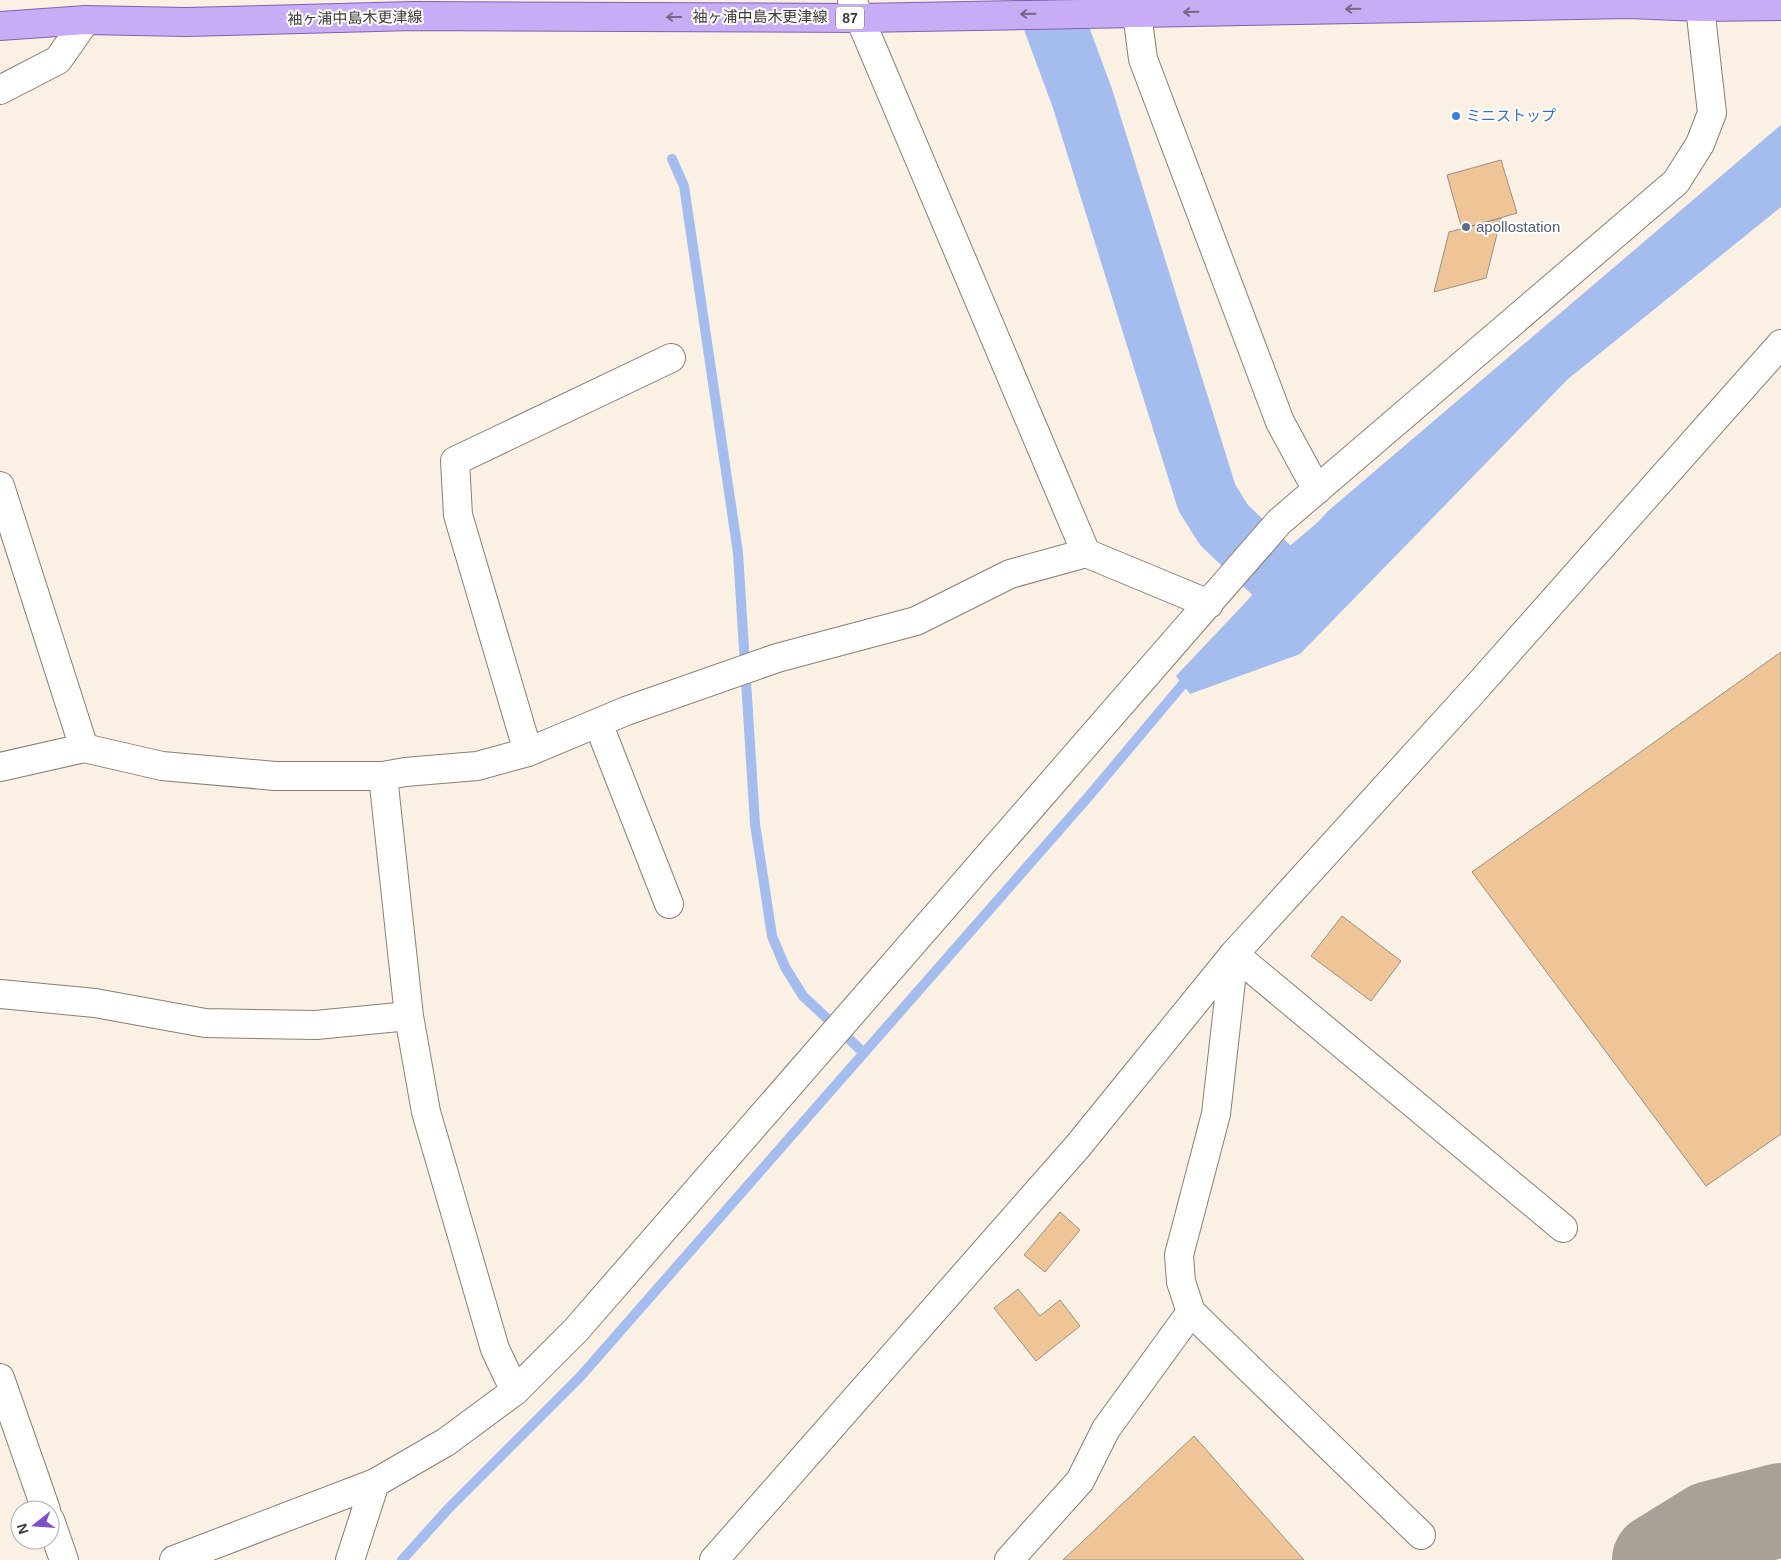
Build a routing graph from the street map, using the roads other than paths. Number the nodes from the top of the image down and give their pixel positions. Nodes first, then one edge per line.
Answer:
1 (1698, 4) edge
2 (1781, 6) edge
3 (856, 9) edge
4 (1136, 13) junction
5 (86, 20) junction
6 (0, 26) edge
7 (0, 90) edge
8 (1781, 344) edge
9 (671, 358) dead end
10 (0, 486) edge
11 (1317, 490) junction
12 (1086, 553) junction
13 (1209, 604) junction
14 (598, 723) junction
15 (84, 748) junction
16 (528, 752) junction
17 (0, 767) edge
18 (383, 776) junction
19 (669, 904) dead end
20 (1234, 954) junction
21 (0, 994) edge
22 (409, 1016) junction
23 (1563, 1228) dead end
24 (1191, 1312) junction
25 (0, 1378) edge
26 (515, 1391) junction
27 (375, 1483) junction
28 (43, 1500) edge
29 (1422, 1535) dead end
30 (174, 1560) edge
31 (350, 1560) edge
32 (714, 1560) edge
33 (1009, 1560) edge

1 - 2 main road, 87
1 -> 4 main road, 袖ヶ浦中島木更津線 / 87
1 - 11 street
4 -> 3 main road, 袖ヶ浦中島木更津線 / 87
3 -> 5 main road, 袖ヶ浦中島木更津線 / 87
3 - 12 street
4 - 11 street
5 - 6 main road, 袖ヶ浦中島木更津線 / 87
5 - 7 street
8 - 20 street
9 - 16 street
10 - 15 street
11 - 13 street
12 - 13 street
12 - 14 street
13 - 26 street
14 - 16 street
14 - 19 street
15 - 17 street
15 - 18 street
16 - 18 street
18 - 22 street
20 - 23 street
20 - 24 street
20 - 32 street
21 - 22 street
22 - 26 street
24 - 29 street
24 - 33 street
25 - 28 street
26 - 27 street
27 - 30 street
27 - 31 street

